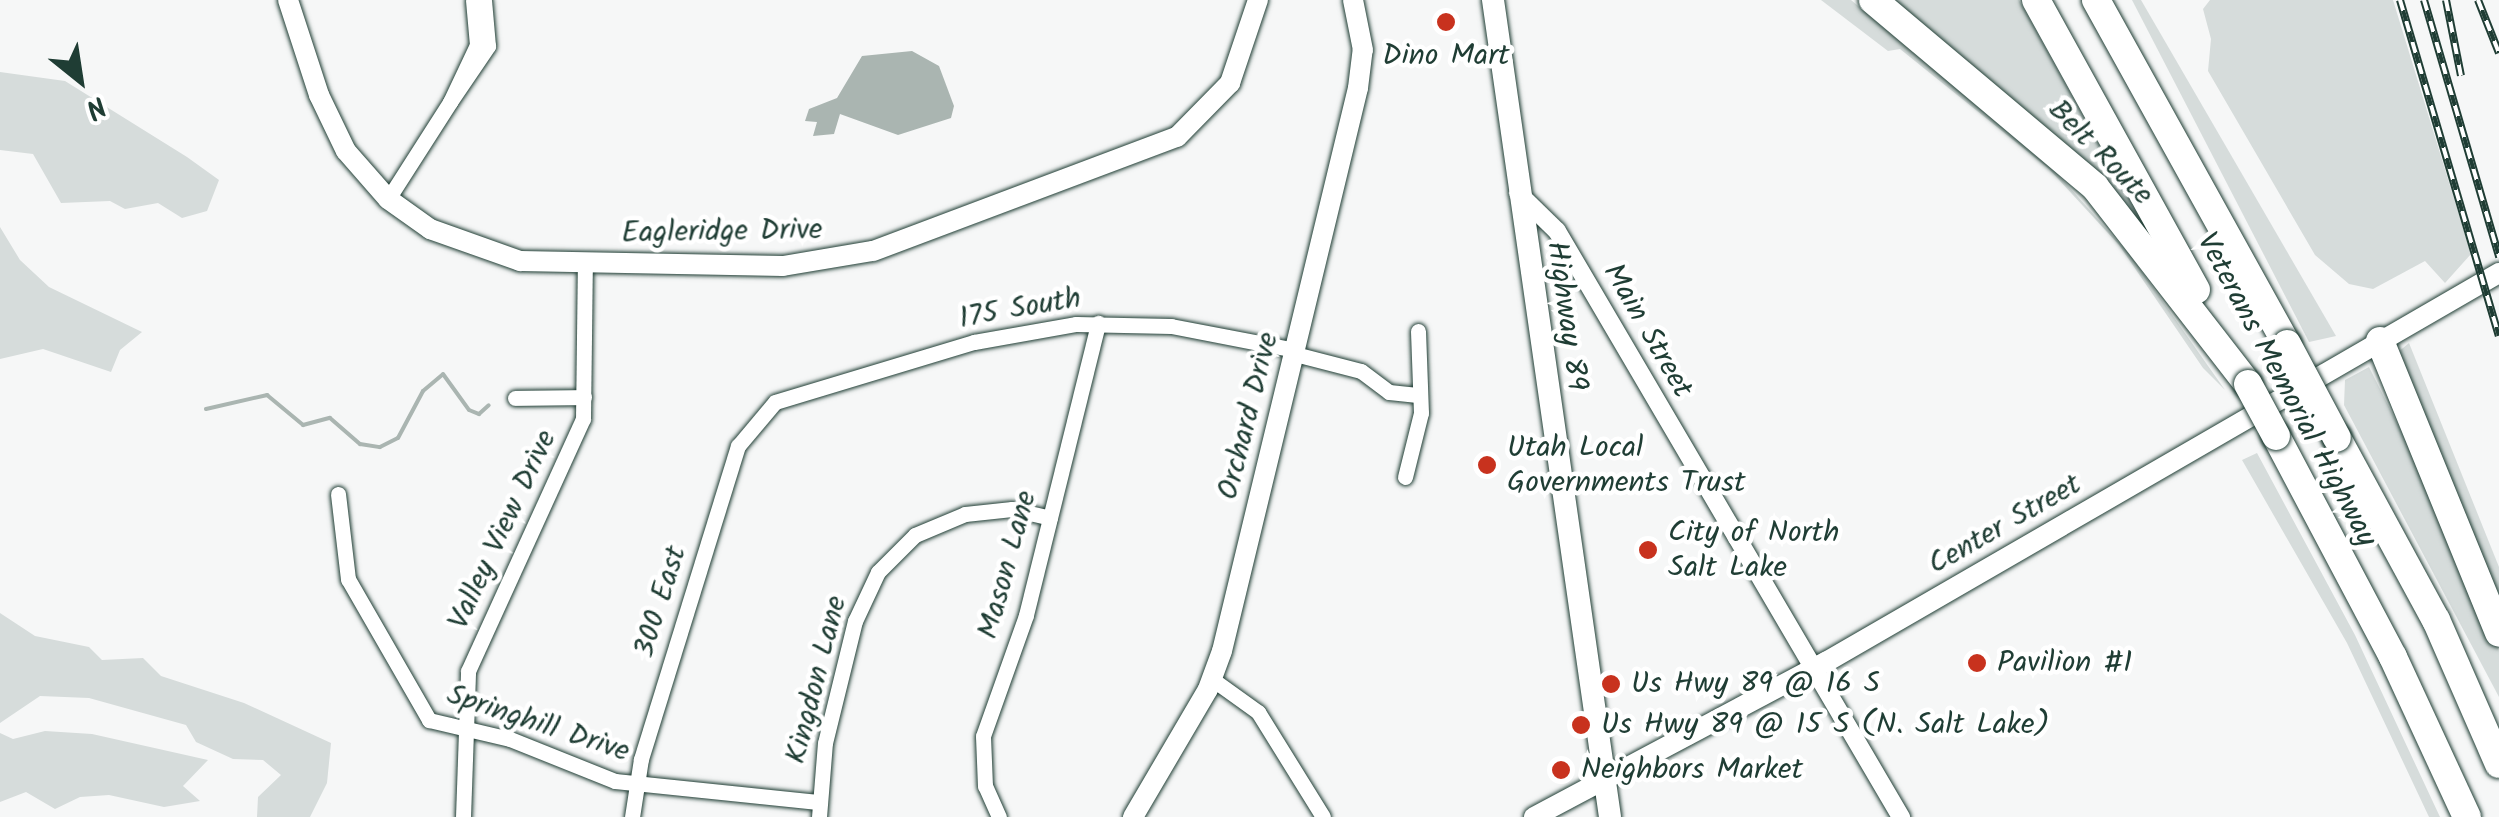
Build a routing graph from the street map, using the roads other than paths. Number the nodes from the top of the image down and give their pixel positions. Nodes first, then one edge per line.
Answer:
1 (288, 0) edge
2 (473, 0) edge
3 (484, 0) edge
4 (1493, 0) edge
5 (1873, 0) edge
6 (2036, 0) edge
7 (2096, 0) edge
8 (1259, 1) edge
9 (1351, 4) edge
10 (450, 102) junction
11 (1518, 193) junction
12 (388, 199) junction
13 (585, 264) junction
14 (2499, 273) edge
15 (1098, 323) junction
16 (1418, 331) dead end
17 (2380, 341) junction
18 (1296, 352) junction
19 (2248, 384) junction
20 (1420, 396) junction
21 (514, 398) dead end
22 (584, 398) junction
23 (762, 411) joint
24 (1405, 476) dead end
25 (338, 494) dead end
26 (1050, 518) junction
27 (2499, 633) edge
28 (1812, 668) junction
29 (1212, 679) junction
30 (462, 730) junction
31 (2499, 764) edge
32 (1602, 777) junction
33 (637, 784) junction
34 (818, 810) edge
35 (463, 817) edge
36 (632, 817) edge
37 (999, 817) edge
38 (1134, 817) edge
39 (1323, 817) edge
40 (1534, 817) edge
41 (1610, 817) edge
42 (1901, 817) edge
43 (2466, 817) edge

1 - 12 main road, Eagleridge Drive
2 - 10 street
3 - 10 street
4 - 11 main road, Highway 89
5 - 19 highway, Belt Route
6 - 19 highway, Veterans Memorial Highway
7 - 31 highway, Veterans Memorial Highway, bridge
8 - 13 main road, Eagleridge Drive
9 - 18 main road, Orchard Drive
10 - 12 street
11 - 28 street, Main Street
11 - 32 main road, Highway 89
12 - 13 main road, Eagleridge Drive
13 - 22 street, Valley View Drive
14 - 17 main road, Center Street
15 - 18 street, 175 South
15 - 23 street, 175 South
15 - 26 street, Mason Lane
16 - 20 street
17 - 27 highway
17 - 28 main road, Center Street
18 - 20 street, 175 South
18 - 29 main road, Orchard Drive
19 - 43 highway, Veterans Memorial Highway, bridge
20 - 24 street
21 - 22 street
22 - 30 street, Valley View Drive
23 - 33 street, 300 East
25 - 30 street, Springhill Drive
26 - 34 street, Kingdon Lane
26 - 37 street, Mason Lane
28 - 32 main road, Center Street
28 - 42 street, Main Street
29 - 38 main road, Orchard Drive
29 - 39 street
30 - 33 street, Springhill Drive
30 - 35 street, Valley View Drive
32 - 40 main road, Center Street
32 - 41 main road, Highway 89
33 - 34 street, Springhill Drive
33 - 36 street, 300 East

